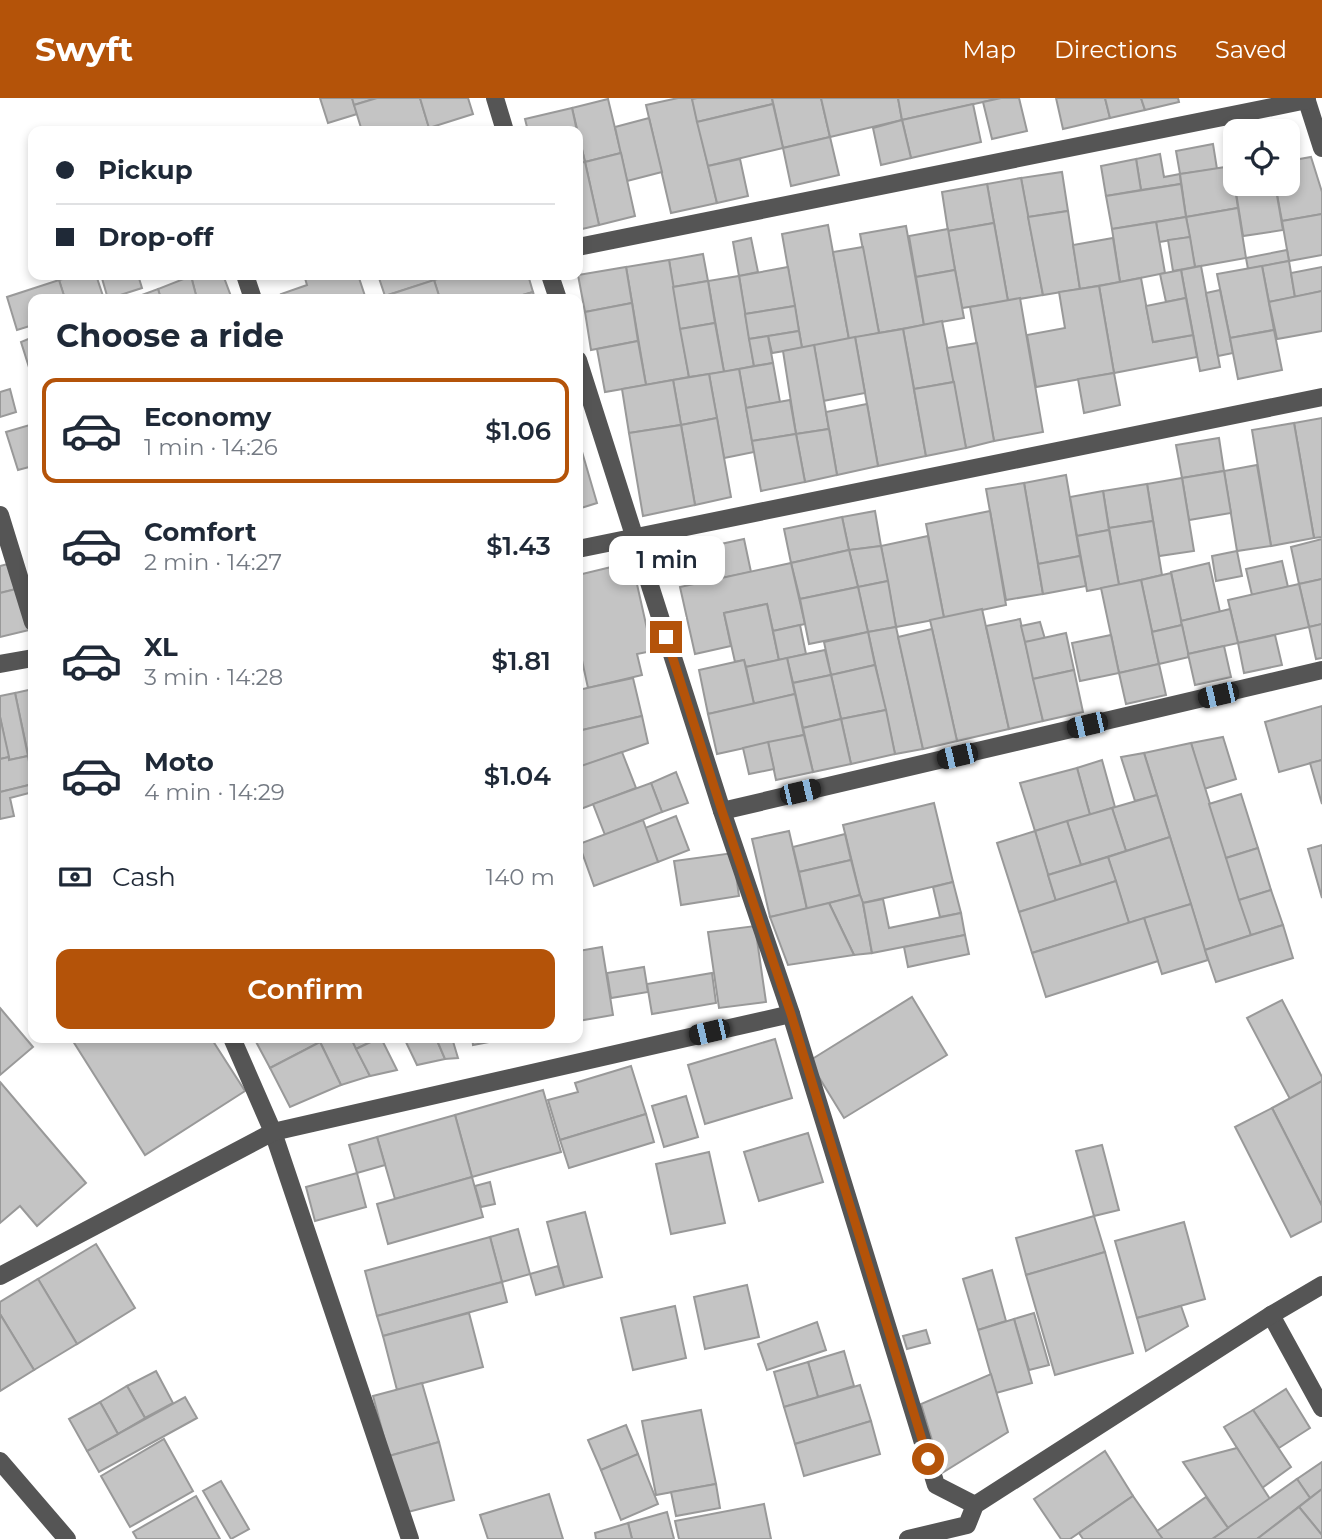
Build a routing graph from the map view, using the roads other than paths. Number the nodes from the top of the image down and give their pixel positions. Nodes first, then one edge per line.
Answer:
1 (495, 98) edge
2 (1306, 99) edge
3 (503, 126) edge
4 (1322, 148) edge
5 (583, 246) edge
6 (583, 376) edge
7 (1322, 397) edge
8 (0, 514) edge
9 (634, 538) junction
10 (583, 548) edge
11 (28, 606) edge
12 (28, 659) edge
13 (0, 664) edge
14 (1322, 670) edge
15 (722, 811) junction
16 (791, 1014) junction
17 (234, 1043) edge
18 (272, 1132) junction
19 (0, 1276) edge
20 (1322, 1285) edge
21 (1271, 1315) junction
22 (1322, 1408) edge
23 (0, 1461) edge
24 (975, 1505) junction
25 (972, 1532) edge
26 (67, 1539) edge
27 (410, 1539) edge
28 (908, 1539) edge

1 - 3 street
2 - 4 street
2 - 5 street
6 - 9 street
7 - 9 street
8 - 11 street
9 - 10 street
9 - 15 street
12 - 13 street
14 - 15 street
15 - 16 street
16 - 18 street
16 - 24 street
17 - 18 street
18 - 19 street
18 - 27 street
20 - 21 street
21 - 22 street
21 - 24 street
23 - 26 street
24 - 25 street
25 - 28 street

